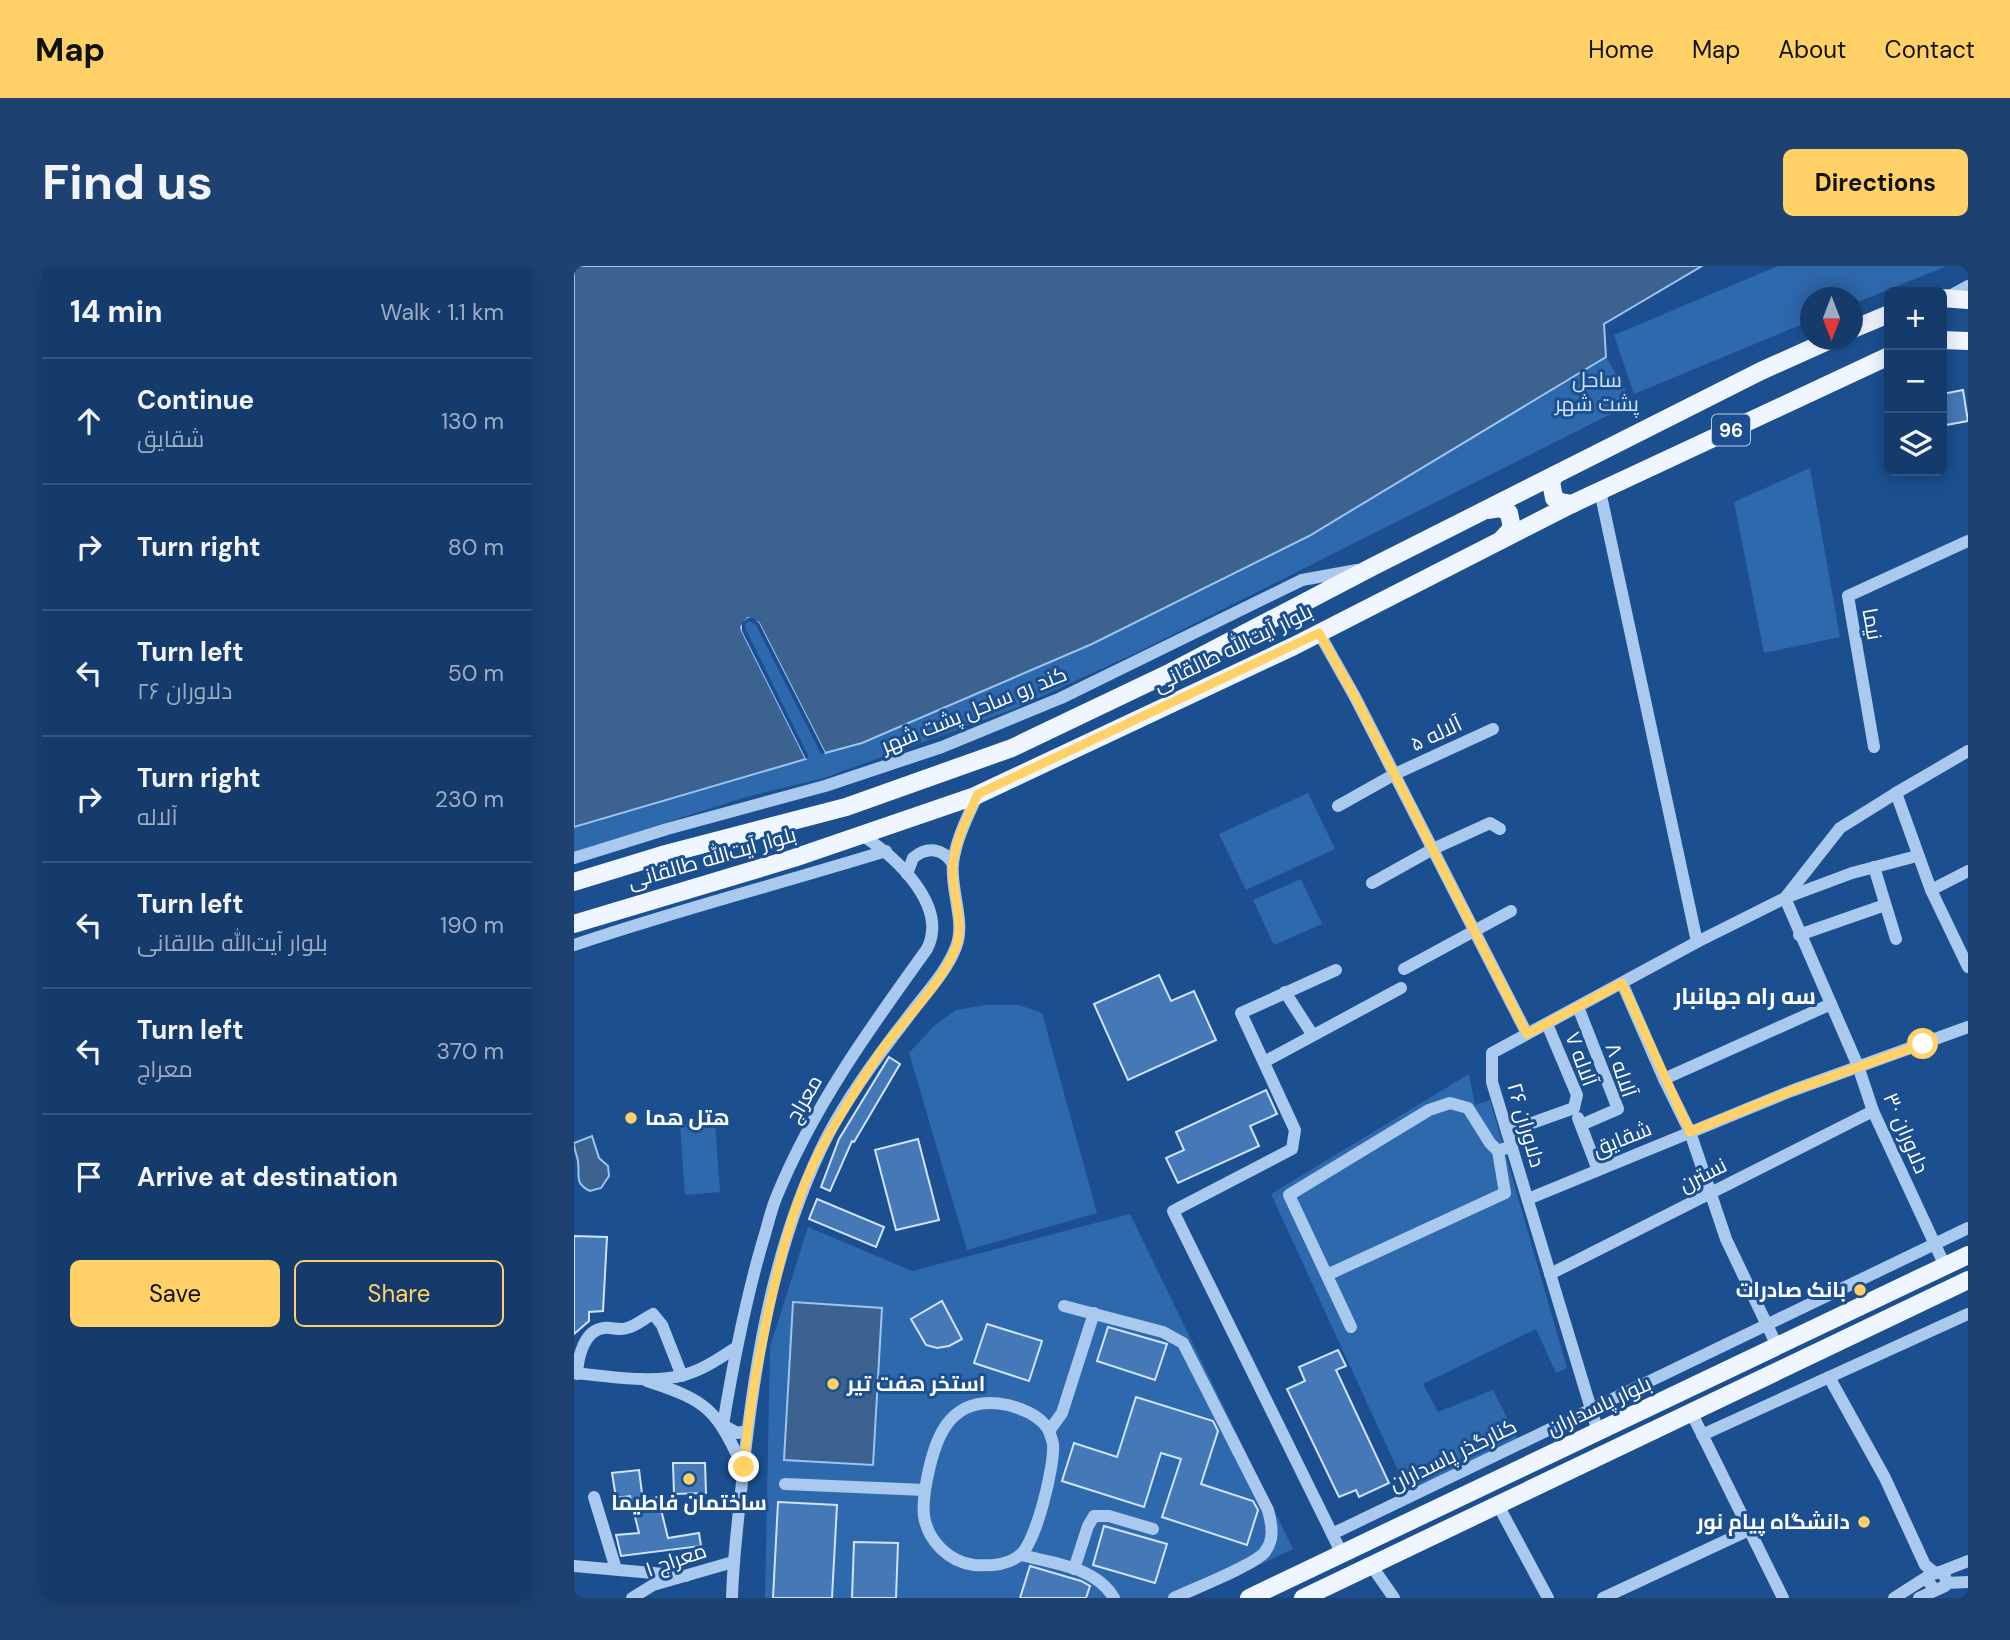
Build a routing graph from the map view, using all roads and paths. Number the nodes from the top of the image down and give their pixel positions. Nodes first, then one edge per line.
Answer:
1 (1968, 286) edge
2 (1947, 296) edge
3 (1947, 297) edge
4 (1968, 300) edge
5 (1884, 316) edge
6 (1863, 325) edge
7 (1947, 341) edge
8 (1968, 341) edge
9 (1808, 350) edge
10 (1884, 358) edge
11 (1555, 475) junction
12 (1600, 491) junction
13 (1572, 504) junction
14 (1485, 510) junction
15 (1500, 540) junction
16 (1968, 541) edge
17 (1374, 566) junction
18 (1319, 633) junction
19 (1493, 729) dead end
20 (1874, 747) dead end
21 (1968, 751) edge
22 (1395, 774) junction
23 (1896, 793) junction
24 (978, 794) junction
25 (1338, 806) dead end
26 (1500, 828) dead end
27 (863, 836) junction
28 (1433, 849) junction
29 (886, 851) junction
30 (1917, 856) junction
31 (574, 858) edge
32 (953, 864) junction
33 (1874, 867) junction
34 (1968, 871) edge
35 (907, 874) junction
36 (574, 882) edge
37 (1372, 883) dead end
38 (1931, 890) junction
39 (1785, 898) junction
40 (1885, 905) junction
41 (1511, 911) dead end
42 (574, 924) edge
43 (1474, 930) junction
44 (1800, 935) junction
45 (1896, 939) dead end
46 (1698, 942) junction
47 (574, 945) edge
48 (1968, 967) edge
49 (1404, 969) dead end
50 (1336, 970) dead end
51 (1622, 983) junction
52 (1401, 988) dead end
53 (1285, 992) junction
54 (1831, 1004) junction
55 (1578, 1007) junction
56 (1547, 1024) junction
57 (1968, 1027) edge
58 (1312, 1034) junction
59 (1527, 1034) junction
60 (1264, 1062) junction
61 (1858, 1066) junction
62 (1664, 1079) junction
63 (1574, 1108) junction
64 (1873, 1111) junction
65 (1581, 1125) junction
66 (1507, 1132) junction
67 (1690, 1132) junction
68 (1512, 1146) junction
69 (1498, 1151) junction
70 (1598, 1170) junction
71 (1710, 1193) junction
72 (1528, 1199) junction
73 (1968, 1228) edge
74 (1935, 1244) junction
75 (1968, 1255) edge
76 (1945, 1266) junction
77 (1550, 1274) junction
78 (1326, 1275) junction
79 (1968, 1280) edge
80 (1064, 1306) dead end
81 (1094, 1313) junction
82 (1968, 1314) edge
83 (1767, 1325) junction
84 (1351, 1327) dead end
85 (741, 1330) junction
86 (764, 1335) junction
87 (1777, 1346) junction
88 (737, 1347) junction
89 (576, 1373) edge
90 (682, 1376) junction
91 (636, 1377) junction
92 (1829, 1377) junction
93 (1590, 1410) junction
94 (1691, 1412) junction
95 (723, 1425) junction
96 (747, 1431) junction
97 (1049, 1431) junction
98 (1598, 1432) junction
99 (1702, 1435) junction
100 (744, 1467) junction
101 (785, 1484) dead end
102 (925, 1490) junction
103 (594, 1497) dead end
104 (1498, 1505) junction
105 (1153, 1529) dead end
106 (1749, 1530) junction
107 (1332, 1534) junction
108 (1342, 1554) junction
109 (1021, 1555) junction
110 (1968, 1561) edge
111 (733, 1562) junction
112 (1371, 1565) junction
113 (574, 1566) edge
114 (617, 1569) junction
115 (1074, 1569) junction
116 (685, 1576) junction
117 (1937, 1578) junction
118 (1968, 1582) edge
119 (632, 1598) edge
120 (732, 1598) edge
121 (1114, 1598) edge
122 (1174, 1598) edge
123 (1249, 1598) edge
124 (1303, 1598) edge
125 (1394, 1598) edge
126 (1548, 1598) edge
127 (1603, 1598) edge
128 (1783, 1598) edge
129 (1894, 1598) edge
130 (1919, 1598) edge

1 - 2 street
3 - 4 main road
5 - 6 main road
7 - 8 main road
9 - 11 main road, 96
10 - 12 main road, بلوار آیت‌الله طالقانی / 96
11 - 13 main road
11 - 14 main road
12 - 13 main road, بلوار آیت‌الله طالقانی / 96
12 - 46 street
13 - 15 main road, بلوار آیت‌الله طالقانی
14 - 15 main road
14 - 17 main road
15 - 18 main road, بلوار آیت‌الله طالقانی
16 - 20 street, نیما
17 - 31 street, کند رو ساحل پشت شهر
17 - 36 main road
18 - 22 street
18 - 24 main road, بلوار آیت‌الله طالقانی
19 - 22 street, آلاله ۵
21 - 23 street, دلاوران ۲۶
22 - 25 street, آلاله ۵
22 - 28 street
23 - 30 street
23 - 39 street, دلاوران ۲۶
24 - 27 main road, بلوار آیت‌الله طالقانی
24 - 32 street, معراج
26 - 28 street
27 - 29 street, معراج
27 - 42 main road, بلوار آیت‌الله طالقانی
28 - 37 street
28 - 43 street
29 - 35 street, معراج
29 - 47 street
30 - 33 street
30 - 38 street
32 - 35 street
32 - 86 street, معراج
33 - 39 street
33 - 40 street
34 - 38 street
35 - 85 street, معراج
38 - 48 street
39 - 44 street, دلاوران ۳۰
39 - 46 street, دلاوران ۲۶
40 - 44 street
40 - 45 street
41 - 43 street
43 - 49 street
43 - 59 street
44 - 54 street, دلاوران ۳۰
46 - 51 street, دلاوران ۲۶
50 - 53 street
51 - 55 street, دلاوران ۲۶
51 - 62 street
52 - 58 street
53 - 58 street
53 - 60 street
54 - 61 street, دلاوران ۳۰
54 - 62 street
55 - 56 street, دلاوران ۲۶
55 - 65 street, آلاله ۸
56 - 59 street, دلاوران ۲۶
56 - 63 street, آلاله ۷
57 - 61 street, شقایق
58 - 60 street
59 - 66 street, دلاوران ۲۶
60 - 107 street
61 - 64 street, دلاوران ۳۰
61 - 67 street, شقایق
62 - 67 street
63 - 65 street, آلاله ۷
63 - 66 street
64 - 71 street, نسترن
64 - 74 street, دلاوران ۳۰
65 - 70 street, آلاله ۷
66 - 68 street, دلاوران ۲۶
67 - 70 street, شقایق
67 - 71 street
68 - 69 street
68 - 72 street, دلاوران ۲۶
69 - 78 street
69 - 78 street
70 - 72 street, شقایق
71 - 77 street, نسترن
71 - 83 street
72 - 77 street, دلاوران ۲۶
73 - 74 street, کنارگذر پاسداران
74 - 76 street, دلاوران ۳۰
74 - 83 street, کنارگذر پاسداران
75 - 76 main road, بلوار پاسداران
76 - 87 main road, بلوار پاسداران
77 - 93 street, دلاوران ۲۶
78 - 84 street
79 - 94 main road
80 - 81 street
81 - 97 street
81 - 122 street
82 - 92 street
83 - 87 street
83 - 93 street, کنارگذر پاسداران
85 - 86 street
85 - 88 street, معراج
86 - 96 street, معراج
87 - 98 main road, بلوار پاسداران
88 - 90 street
88 - 95 street, معراج
89 - 90 street
89 - 91 street
90 - 91 street
91 - 95 street
92 - 99 street
92 - 117 street
93 - 98 street, دلاوران ۲۶
93 - 107 street, کنارگذر پاسداران
94 - 99 street
94 - 104 main road
95 - 96 street
95 - 100 street
96 - 100 street, معراج
97 - 102 street
97 - 109 street
98 - 108 main road, بلوار پاسداران
99 - 106 street
100 - 111 street, معراج
101 - 102 street
102 - 109 street
103 - 114 street
104 - 112 main road
104 - 126 street
105 - 115 street
106 - 127 street
106 - 128 street
107 - 108 street
108 - 123 main road, بلوار پاسداران
109 - 115 street
110 - 117 street
111 - 116 street, معراج ۱
111 - 120 street, معراج
112 - 124 main road
112 - 125 street
113 - 114 street
114 - 116 street
115 - 121 street
116 - 119 street, معراج ۱
117 - 118 street
117 - 129 street
117 - 130 street

